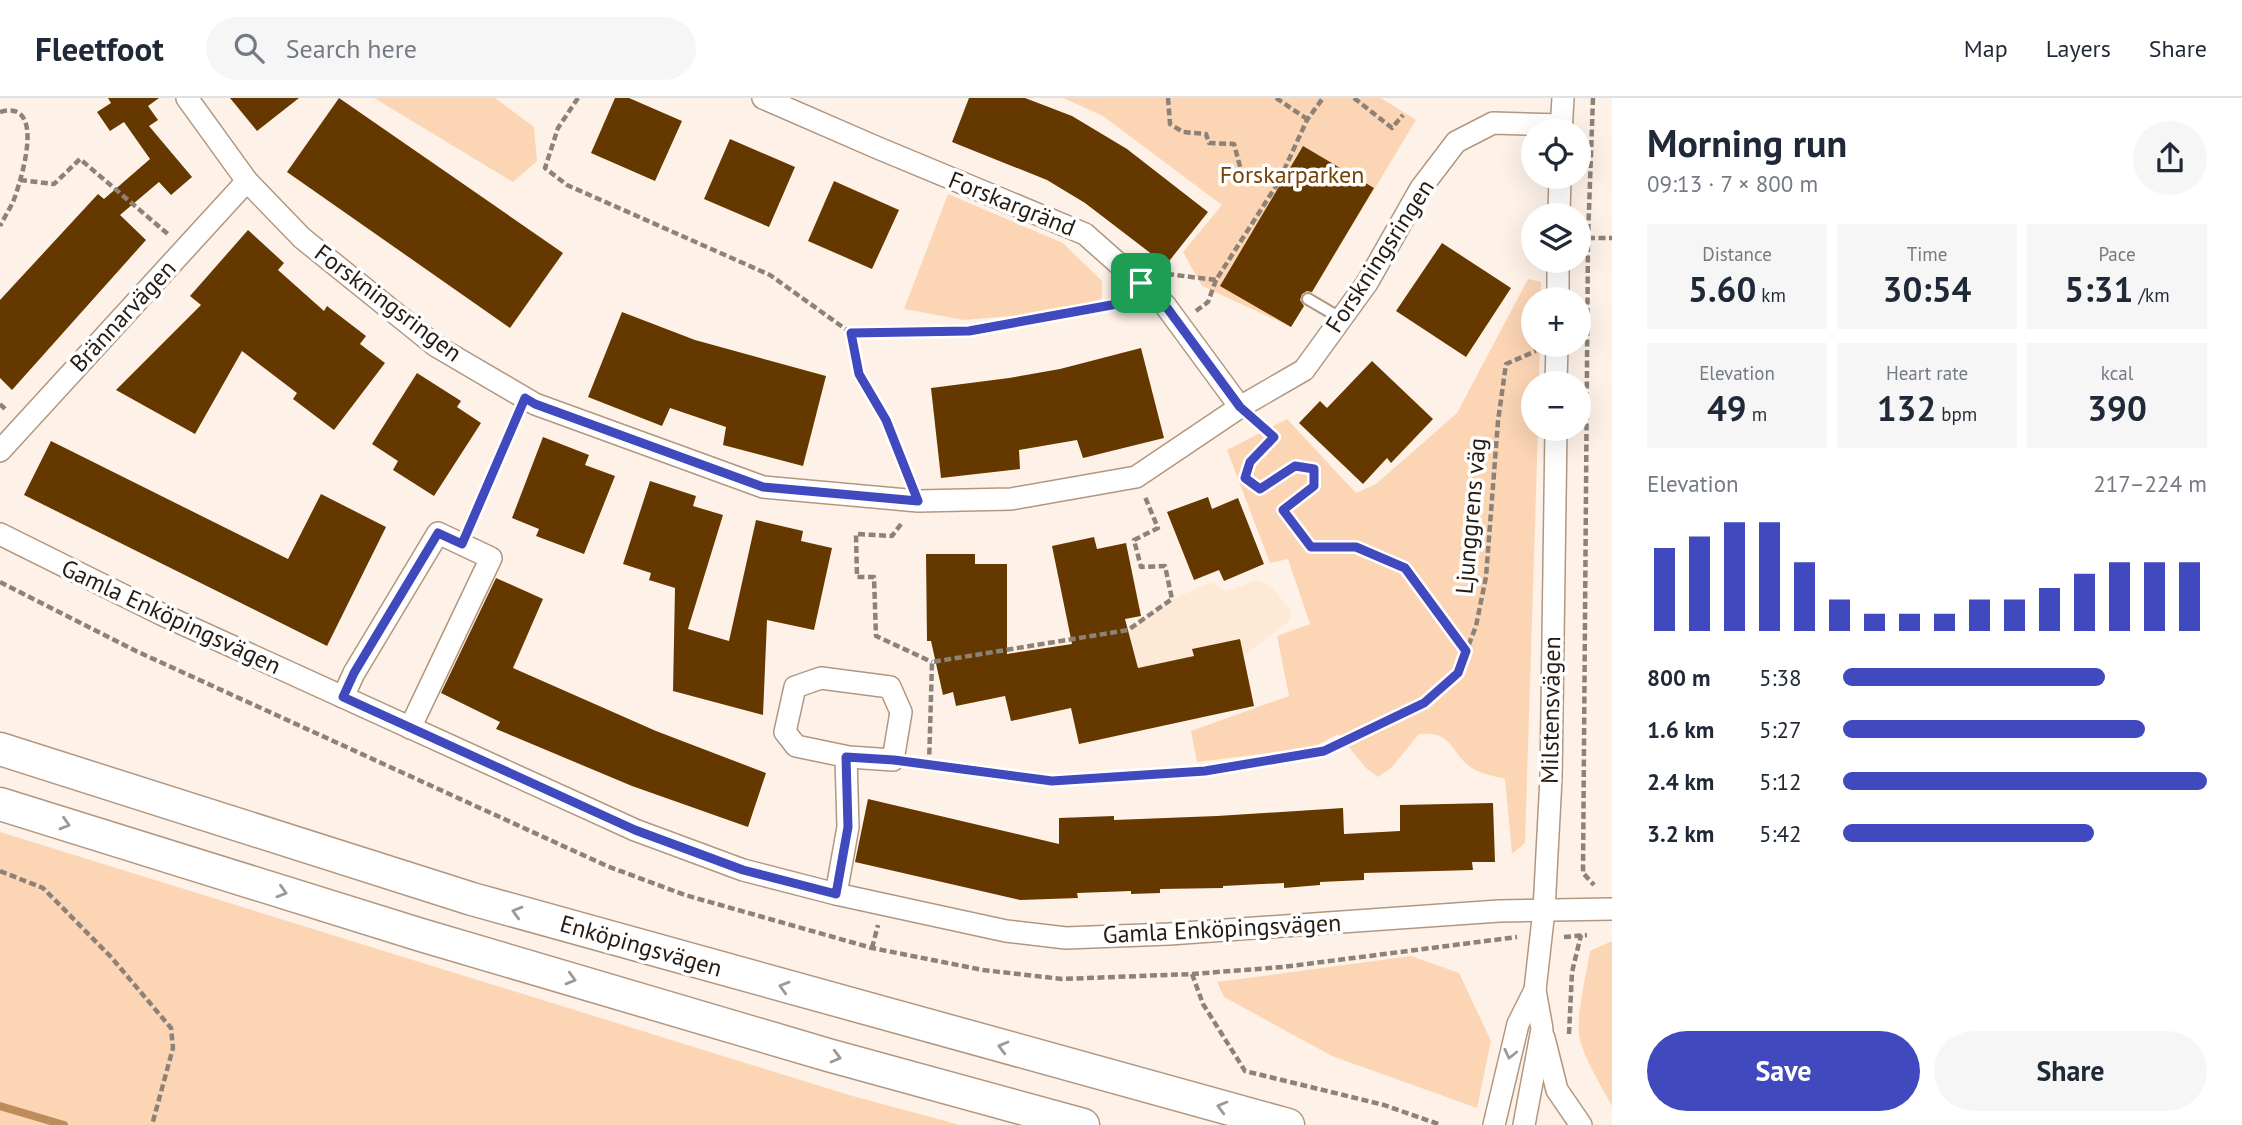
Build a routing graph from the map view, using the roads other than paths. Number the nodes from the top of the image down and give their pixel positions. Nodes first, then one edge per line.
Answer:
1 (187, 98) edge
2 (763, 98) edge
3 (1563, 98) edge
4 (1562, 119) edge
5 (1521, 125) edge
6 (247, 181) junction
7 (1308, 299) dead end
8 (1342, 319) junction
9 (1240, 407) junction
10 (1556, 441) edge
11 (0, 451) edge
12 (0, 534) edge
13 (343, 697) junction
14 (410, 728) junction
15 (0, 749) edge
16 (846, 757) junction
17 (0, 804) edge
18 (836, 894) junction
19 (1603, 908) edge
20 (1544, 910) junction
21 (1535, 990) junction
22 (1542, 1029) junction
23 (1049, 1119) edge
24 (1083, 1125) edge
25 (1288, 1125) edge
26 (1494, 1125) edge
27 (1524, 1125) edge
28 (1581, 1125) edge

1 - 6 street, Forskningsringen
2 - 9 street, Forskargränd
3 - 4 street
5 - 8 street, Forskningsringen
6 - 9 street, Forskningsringen
6 - 11 street, Brännarvägen
7 - 8 lane
8 - 9 street, Forskningsringen
10 - 20 street, Milstensvägen
12 - 13 street, Gamla Enköpingsvägen
13 - 14 street, Gamla Enköpingsvägen
13 - 14 street
14 - 18 street, Gamla Enköpingsvägen
25 -> 15 main road, Enköpingsvägen
16 - 16 street
16 - 18 street
17 -> 23 main road, Enköpingsvägen
18 - 20 street, Gamla Enköpingsvägen
19 - 20 street, Gamla Enköpingsvägen
20 - 21 street, Milstensvägen
21 - 22 street, Milstensvägen
21 -> 26 street, Milstensvägen
22 - 27 street, Milstensvägen
22 - 28 street
23 - 24 main road, Enköpingsvägen

